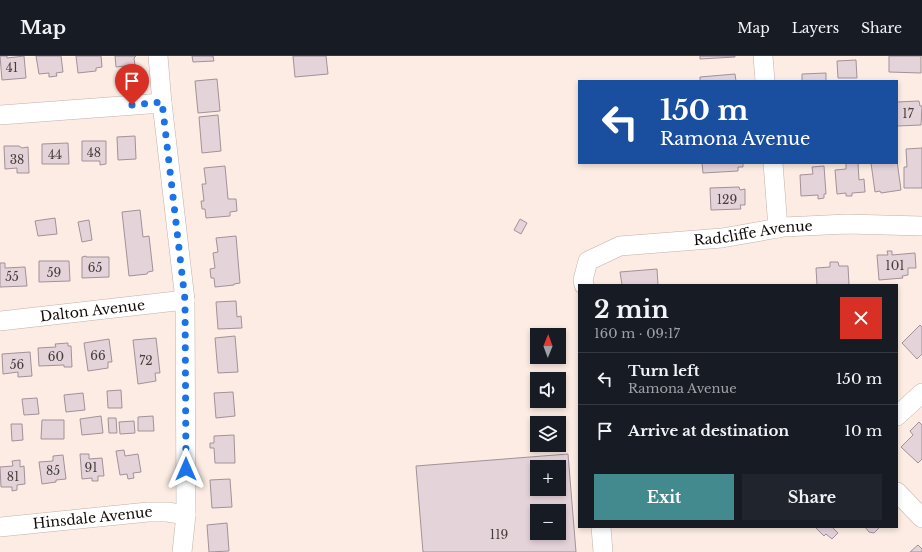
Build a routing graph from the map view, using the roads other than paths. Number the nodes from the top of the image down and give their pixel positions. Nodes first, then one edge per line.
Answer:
1 (158, 56) edge
2 (763, 56) edge
3 (765, 80) edge
4 (162, 102) junction
5 (0, 115) edge
6 (773, 164) edge
7 (922, 226) edge
8 (778, 228) junction
9 (584, 284) edge
10 (185, 300) junction
11 (0, 321) edge
12 (922, 393) edge
13 (898, 415) edge
14 (898, 493) edge
15 (186, 516) junction
16 (922, 518) edge
17 (0, 527) edge
18 (601, 528) edge
19 (182, 552) edge
20 (603, 552) edge

1 - 4 street
2 - 3 street
4 - 5 street
4 - 10 street
6 - 8 street
7 - 8 street, Radcliffe Avenue
8 - 9 street, Radcliffe Avenue
10 - 11 street, Dalton Avenue
10 - 15 street
12 - 13 street
14 - 16 street
15 - 17 street, Hinsdale Avenue
15 - 19 street
18 - 20 street

